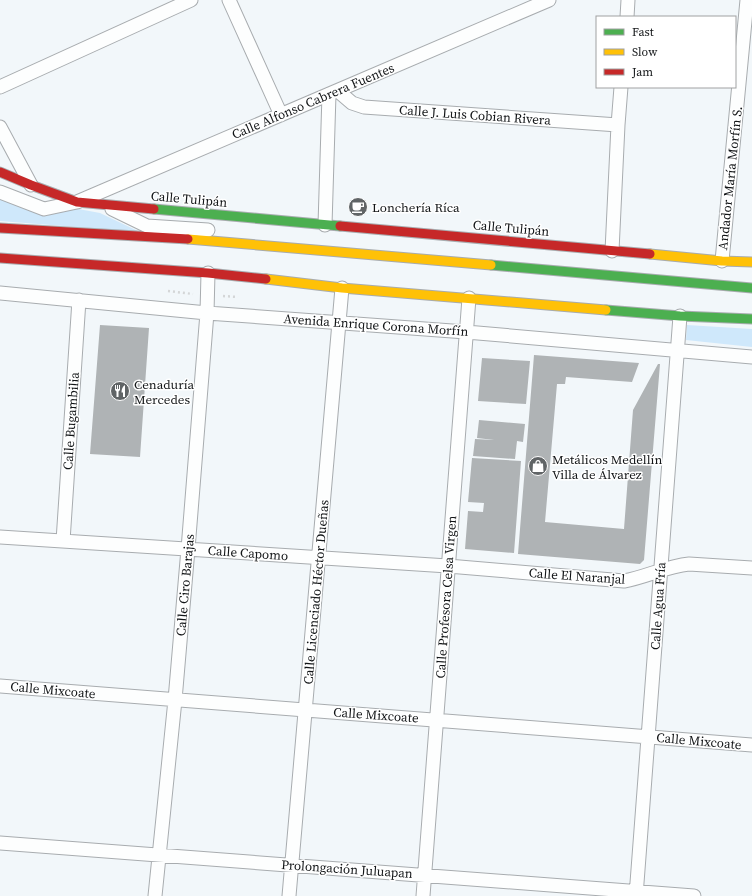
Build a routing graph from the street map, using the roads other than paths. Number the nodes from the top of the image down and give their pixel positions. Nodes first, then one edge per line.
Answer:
1 (191, 0) edge
2 (229, 0) edge
3 (549, 0) edge
4 (628, 0) edge
5 (747, 0) edge
6 (627, 16) edge
7 (0, 87) edge
8 (621, 88) edge
9 (333, 93) junction
10 (281, 115) junction
11 (618, 124) junction
12 (0, 127) edge
13 (0, 172) edge
14 (31, 185) junction
15 (0, 192) edge
16 (77, 202) junction
17 (101, 204) junction
18 (325, 224) junction
19 (0, 228) edge
20 (291, 248) junction
21 (612, 251) junction
22 (0, 258) edge
23 (722, 260) junction
24 (752, 262) edge
25 (208, 273) junction
26 (342, 288) junction
27 (752, 288) edge
28 (0, 293) edge
29 (469, 298) junction
30 (79, 300) junction
31 (207, 313) junction
32 (680, 316) junction
33 (752, 320) edge
34 (339, 322) junction
35 (466, 332) junction
36 (677, 351) junction
37 (752, 357) edge
38 (0, 537) edge
39 (62, 541) junction
40 (188, 549) junction
41 (319, 557) junction
42 (448, 566) junction
43 (752, 568) edge
44 (660, 570) junction
45 (0, 686) edge
46 (175, 700) junction
47 (306, 710) junction
48 (436, 720) junction
49 (648, 737) junction
50 (752, 745) edge
51 (0, 843) edge
52 (160, 855) junction
53 (292, 865) junction
54 (425, 875) junction
55 (636, 894) edge
56 (155, 896) edge
57 (289, 896) edge
58 (423, 896) edge
59 (694, 896) edge

1 - 7 street
2 - 10 street
3 - 9 street, Calle Alfonso Cabrera Fuentes
4 - 6 street
5 - 23 street, Andador María Morfín S.
8 - 11 street
9 - 10 street, Calle Alfonso Cabrera Fuentes
9 - 11 street, Calle J. Luis Cobian Rivera
9 - 18 street
10 - 16 street, Calle Alfonso Cabrera Fuentes
11 - 21 street
12 - 14 street
13 - 14 main road, Calle Tulipán
14 - 16 main road, Calle Tulipán
15 - 16 street, Calle Alfonso Cabrera Fuentes
16 - 17 main road, Calle Tulipán
17 - 18 main road, Calle Tulipán
17 - 20 street
18 - 21 main road, Calle Tulipán
19 - 20 main road
20 - 27 main road
21 - 23 main road, Calle Tulipán
22 - 25 main road
23 - 24 main road, Calle Tulipán
25 - 26 main road
25 - 31 street, Calle Ciro Barajas
26 - 29 main road
26 - 34 street, Calle Licenciado Héctor Dueñas
28 - 30 street, Avenida Enrique Corona Morfín
29 - 32 main road
29 - 35 street, Calle Profesora Celsa Virgen
30 - 31 street, Avenida Enrique Corona Morfín
30 - 39 street, Calle Bugambilia
31 - 34 street, Avenida Enrique Corona Morfín
31 - 40 street, Calle Ciro Barajas
32 - 33 main road
32 - 36 street, Calle Agua Fría
34 - 35 street, Avenida Enrique Corona Morfín
34 - 41 street, Calle Licenciado Héctor Dueñas
35 - 36 street, Avenida Enrique Corona Morfín
35 - 42 street, Calle Profesora Celsa Virgen
36 - 37 street, Avenida Enrique Corona Morfín
36 - 44 street, Calle Agua Fría
38 - 39 street, Calle Capomo
39 - 40 street, Calle Capomo
40 - 41 street, Calle Capomo
40 - 46 street, Calle Ciro Barajas
41 - 42 street, Calle Capomo
41 - 47 street, Calle Licenciado Héctor Dueñas
42 - 44 street, Calle El Naranjal
42 - 48 street, Calle Profesora Celsa Virgen
43 - 44 street, Calle El Naranjal
44 - 49 street, Calle Agua Fría
45 - 46 street, Calle Mixcoate
46 - 47 street, Calle Mixcoate
46 - 52 street, Calle Ciro Barajas
47 - 48 street, Calle Mixcoate
47 - 53 street, Calle Licenciado Héctor Dueñas
48 - 49 street, Calle Mixcoate
48 - 54 street, Calle Profesora Celsa Virgen
49 - 50 street, Calle Mixcoate
49 - 55 street, Calle Agua Fría
51 - 52 street, Prolongación Juluapan
52 - 53 street, Prolongación Juluapan
52 - 56 street, Calle Ciro Barajas
53 - 54 street, Prolongación Juluapan
53 - 57 street, Calle Licenciado Héctor Dueñas
54 - 55 street, Prolongación Juluapan
54 - 58 street, Calle Profesora Celsa Virgen
55 - 59 street, Prolongación Juluapan

